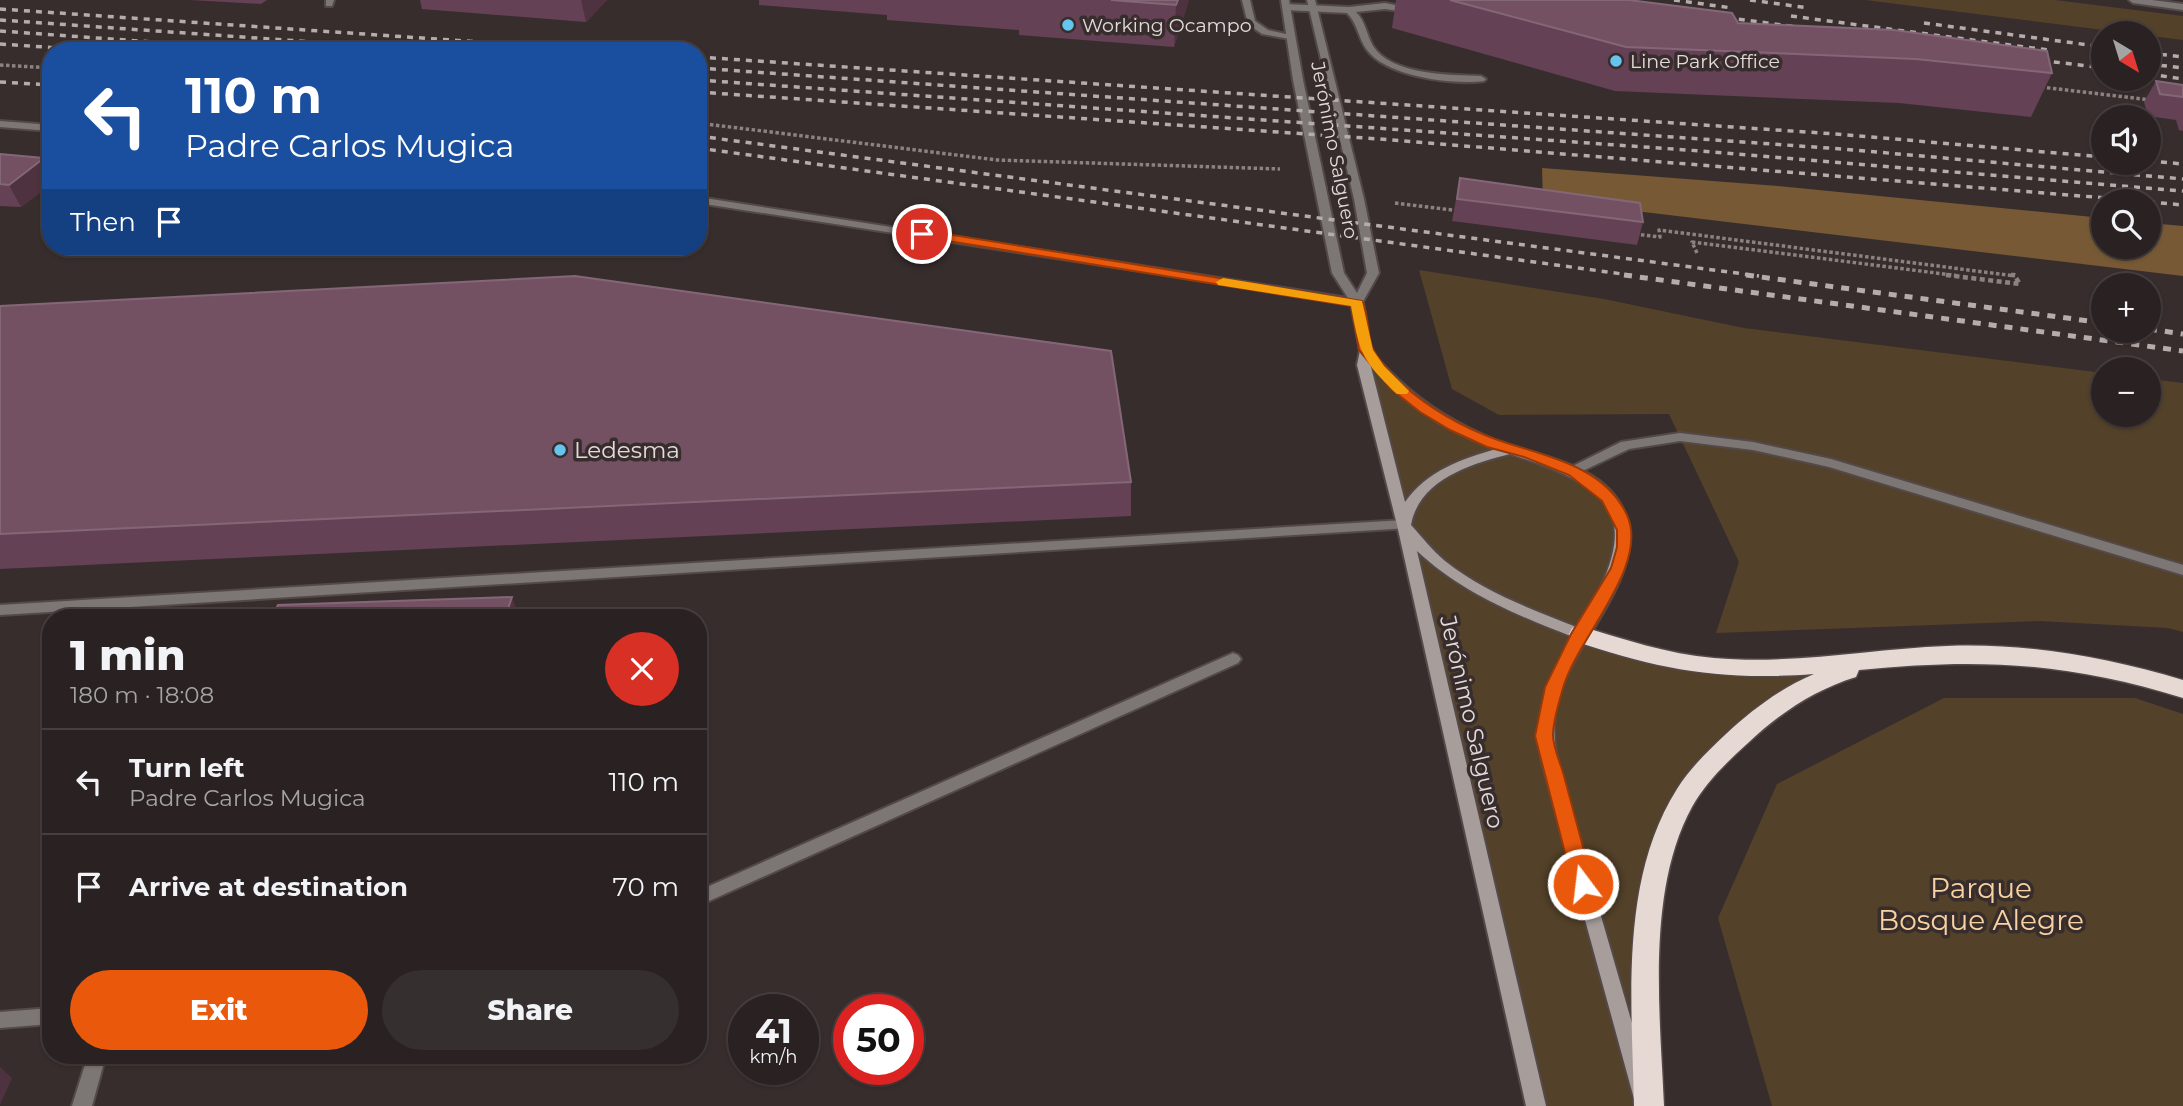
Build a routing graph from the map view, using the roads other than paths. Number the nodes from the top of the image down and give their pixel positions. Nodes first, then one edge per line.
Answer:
1 (1246, 0) edge
2 (2133, 0) edge
3 (1285, 4) edge
4 (1312, 4) edge
5 (2183, 6) edge
6 (1349, 10) junction
7 (1425, 11) dead end
8 (1292, 38) junction
9 (1481, 79) dead end
10 (0, 124) edge
11 (42, 127) edge
12 (707, 201) edge
13 (1357, 303) junction
14 (1366, 350) junction
15 (1511, 449) junction
16 (1574, 471) junction
17 (1404, 525) junction
18 (2183, 570) edge
19 (0, 610) edge
20 (1580, 634) junction
21 (1233, 659) dead end
22 (1890, 660) junction
23 (2183, 689) edge
24 (707, 895) edge
25 (42, 1017) edge
26 (0, 1020) edge
27 (94, 1064) edge
28 (82, 1106) edge
29 (1536, 1106) edge
30 (1647, 1106) edge

1 - 8 street
2 - 5 street
3 - 4 street
3 - 8 street, Jerónimo Salguero
4 - 6 street
4 - 13 street, Jerónimo Salguero
6 - 7 street
6 - 9 street
8 - 13 street, Jerónimo Salguero
10 - 11 street
12 - 13 street
13 - 14 main road, Jerónimo Salguero
14 - 15 main road, Jerónimo Salguero
14 - 17 main road, Jerónimo Salguero
15 - 16 main road, Jerónimo Salguero
15 - 17 main road
16 - 18 street
16 - 20 main road, Jerónimo Salguero
17 - 19 street
17 - 20 main road
17 - 29 main road, Jerónimo Salguero
20 - 22 highway
20 - 30 main road, Jerónimo Salguero
21 - 24 street
22 - 23 highway
22 - 30 highway
25 - 26 street
27 - 28 street

